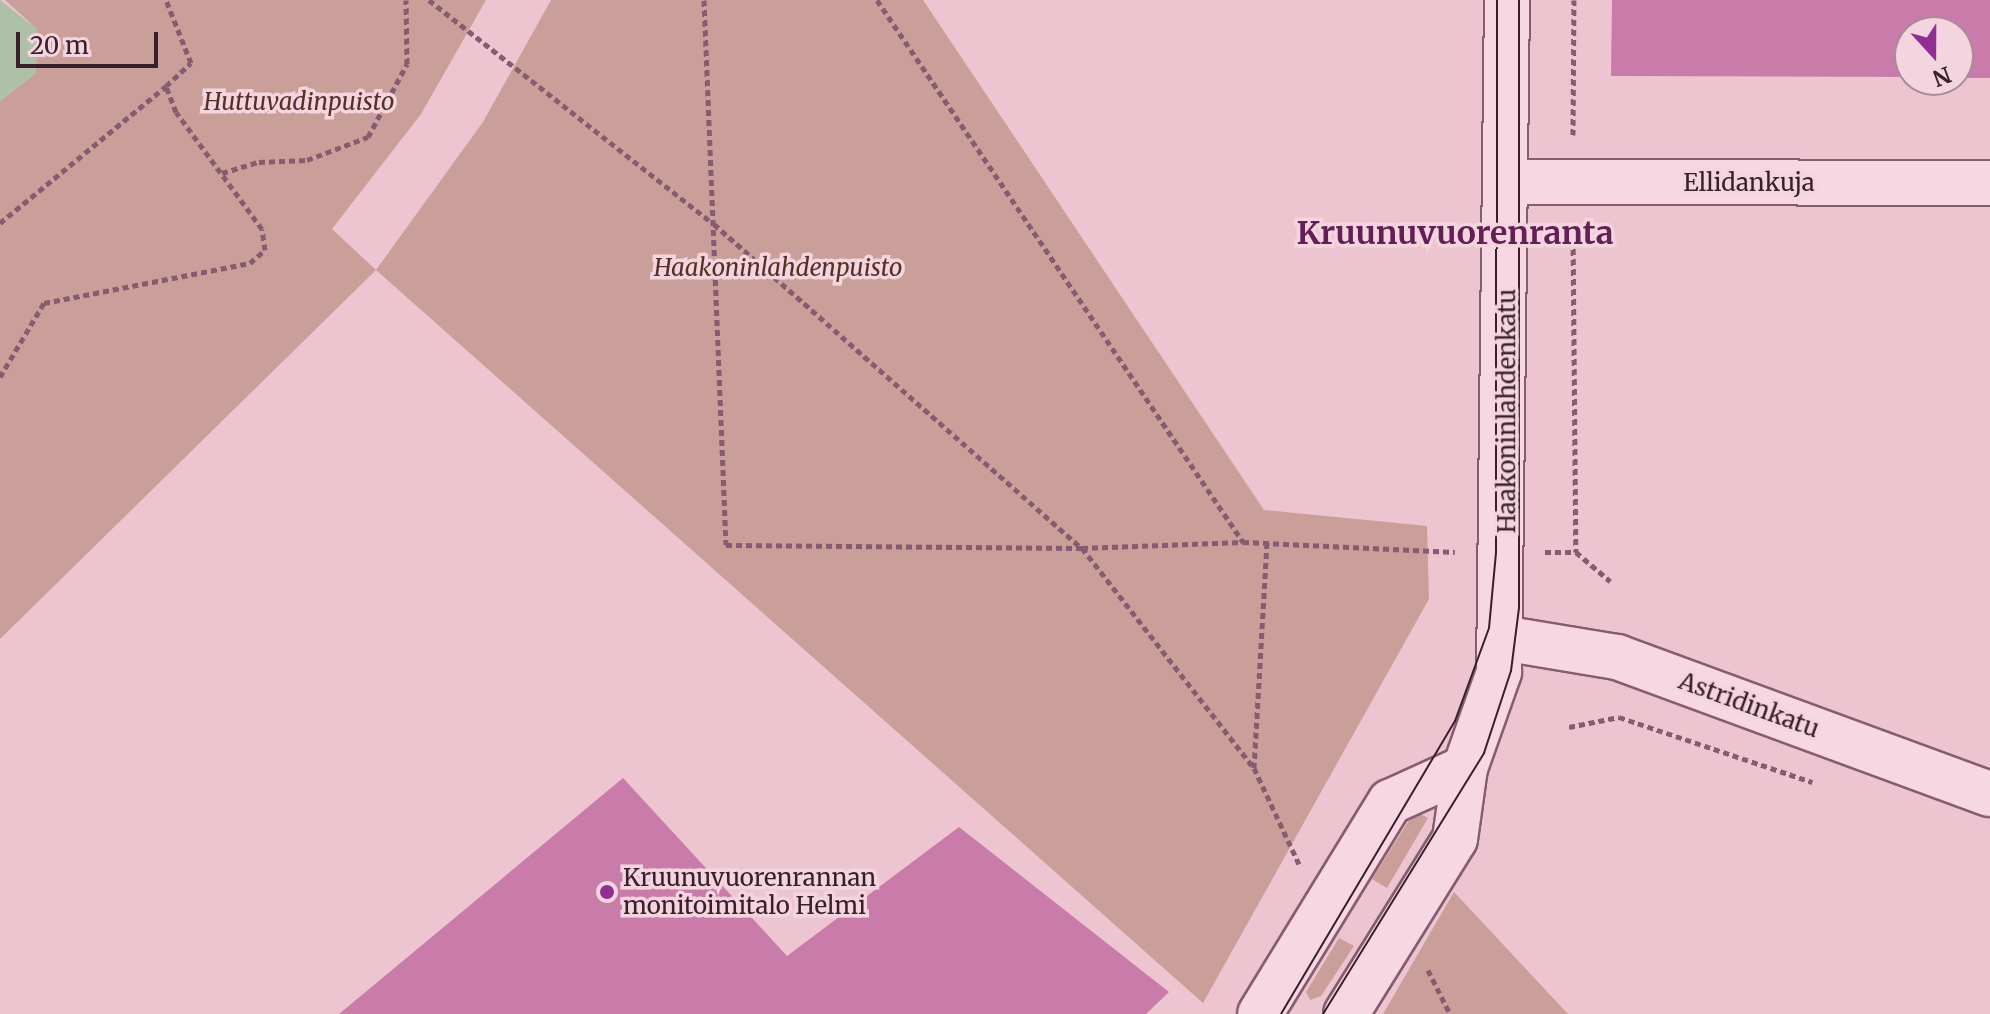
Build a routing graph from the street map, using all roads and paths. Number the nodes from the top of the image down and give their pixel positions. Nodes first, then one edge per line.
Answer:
1 (166, 0) edge
2 (406, 0) edge
3 (429, 0) edge
4 (704, 0) edge
5 (877, 0) edge
6 (1507, 0) edge
7 (1574, 0) edge
8 (166, 86) junction
9 (221, 174) junction
10 (1508, 182) junction
11 (1573, 182) junction
12 (1990, 183) edge
13 (0, 223) edge
14 (714, 224) junction
15 (0, 377) edge
16 (1243, 542) junction
17 (1267, 542) junction
18 (1082, 548) junction
19 (1452, 552) dead end
20 (1610, 581) dead end
21 (1502, 638) junction
22 (1569, 727) dead end
23 (1254, 768) junction
24 (1465, 768) junction
25 (1827, 787) dead end
26 (1990, 794) edge
27 (1308, 881) dead end
28 (1421, 954) dead end
29 (1260, 1014) edge
30 (1346, 1014) edge
31 (1450, 1014) edge

1 - 8 path
2 - 9 path
3 - 14 path
4 - 14 path
5 - 16 path
6 - 10 street, Haakoninlahdenkatu
7 - 11 path
8 - 9 path
8 - 13 path
9 - 15 path
10 - 11 street, Ellidankuja
10 - 21 street, Haakoninlahdenkatu
11 - 12 street, Ellidankuja
11 - 20 path
14 - 18 path
14 - 18 path
16 - 17 path
16 - 18 path
17 - 19 path
17 - 23 path
18 - 23 path
21 - 24 street, Haakoninlahdenkatu
21 - 26 street, Astridinkatu
22 - 25 path
23 - 27 path
24 - 29 street
24 - 30 street, Haakoninlahdenkatu
28 - 31 path

